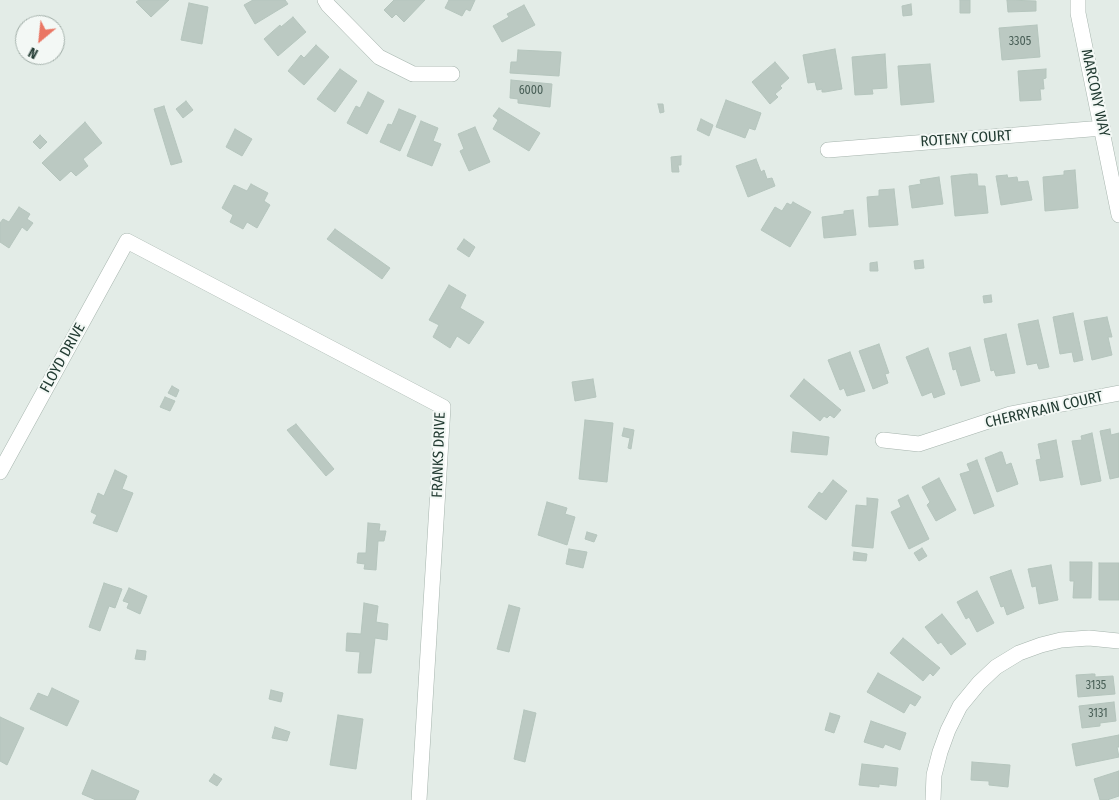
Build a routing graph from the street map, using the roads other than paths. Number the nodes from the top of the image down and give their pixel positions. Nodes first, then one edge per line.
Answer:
1 (325, 0) edge
2 (1078, 0) edge
3 (452, 74) dead end
4 (1103, 128) junction
5 (828, 150) dead end
6 (1119, 215) edge
7 (126, 243) joint
8 (1119, 393) edge
9 (883, 440) dead end
10 (0, 472) edge
11 (1119, 641) edge
12 (419, 800) edge
13 (933, 800) edge

1 - 3 street
2 - 4 street, MARCONY WAY
4 - 5 street, ROTENY COURT
4 - 6 street, MARCONY WAY
7 - 10 street, FLOYD DRIVE
7 - 12 street, FRANKS DRIVE
8 - 9 street, CHERRYRAIN COURT
11 - 13 street

